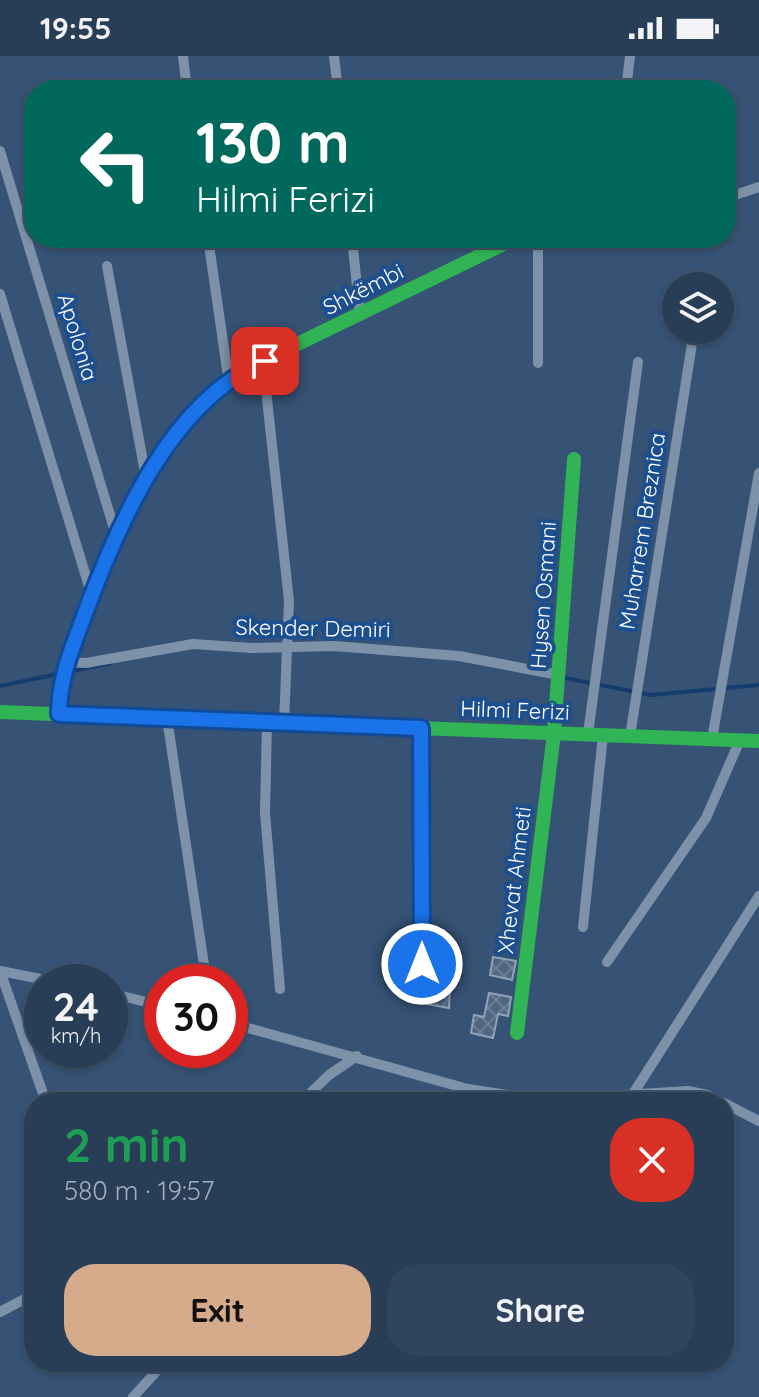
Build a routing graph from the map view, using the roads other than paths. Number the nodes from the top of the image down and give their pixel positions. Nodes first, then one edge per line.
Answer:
1 (183, 56) edge
2 (334, 56) edge
3 (630, 56) edge
4 (186, 80) edge
5 (337, 80) edge
6 (627, 80) edge
7 (0, 151) edge
8 (759, 187) edge
9 (736, 195) edge
10 (24, 230) edge
11 (29, 248) edge
12 (209, 248) edge
13 (353, 248) edge
14 (496, 248) edge
15 (538, 248) edge
16 (107, 266) dead end
17 (0, 294) edge
18 (360, 316) junction
19 (692, 344) edge
20 (638, 362) dead end
21 (538, 363) dead end
22 (229, 383) junction
23 (266, 390) dead end
24 (574, 459) dead end
25 (759, 473) edge
26 (146, 478) junction
27 (116, 535) junction
28 (92, 595) junction
29 (288, 652) junction
30 (64, 671) junction
31 (558, 679) junction
32 (0, 712) edge
33 (59, 714) junction
34 (167, 718) junction
35 (267, 722) junction
36 (284, 723) junction
37 (421, 728) junction
38 (554, 733) junction
39 (595, 735) junction
40 (630, 736) junction
41 (712, 739) junction
42 (740, 740) junction
43 (759, 741) edge
44 (759, 896) edge
45 (583, 927) dead end
46 (607, 962) dead end
47 (204, 964) edge
48 (0, 971) edge
49 (24, 976) edge
50 (280, 989) dead end
51 (422, 994) dead end
52 (248, 1028) edge
53 (517, 1033) dead end
54 (357, 1056) junction
55 (468, 1089) junction
56 (42, 1092) edge
57 (311, 1092) edge
58 (466, 1092) edge
59 (488, 1092) edge
60 (643, 1092) edge
61 (734, 1108) edge
62 (759, 1121) edge
63 (24, 1299) edge
64 (0, 1312) edge
65 (156, 1372) edge
66 (133, 1397) edge

1 - 4 street
2 - 5 street
3 - 6 street
7 - 10 street, Apolonia
8 - 9 street
11 - 27 street, Apolonia
12 - 22 street
13 - 18 street
14 - 18 street, Shkëmbi
15 - 21 street
16 - 26 street
17 - 28 street
18 - 22 street, Shkëmbi
19 - 40 street, Muharrem Breznica
20 - 39 street
22 - 26 street, Shkëmbi
23 - 29 street
24 - 31 street, Hysen Osmani
25 - 41 street
26 - 27 street, Shkëmbi
27 - 28 street, Shkëmbi
28 - 30 street, Shkëmbi
29 - 30 street, Skender Demiri
29 - 31 street, Skender Demiri
29 - 36 street
30 - 33 street, Shkëmbi
31 - 38 street, Hysen Osmani
32 - 33 street, Hilmi Ferizi
33 - 34 street, Hilmi Ferizi
34 - 35 street, Hilmi Ferizi
34 - 47 street
35 - 36 street, Hilmi Ferizi
35 - 50 street
36 - 37 street, Hilmi Ferizi
37 - 38 street, Hilmi Ferizi
37 - 51 street
38 - 39 street, Hilmi Ferizi
38 - 53 street, Xhevat Ahmeti
39 - 40 street, Hilmi Ferizi
39 - 45 street
40 - 41 street, Hilmi Ferizi
41 - 42 street, Hilmi Ferizi
42 - 43 street, Hilmi Ferizi
42 - 46 street
44 - 60 street
48 - 49 street
48 - 56 street
52 - 54 street
54 - 55 street
54 - 57 street
55 - 58 street
55 - 59 street
61 - 62 street
63 - 64 street
65 - 66 street

